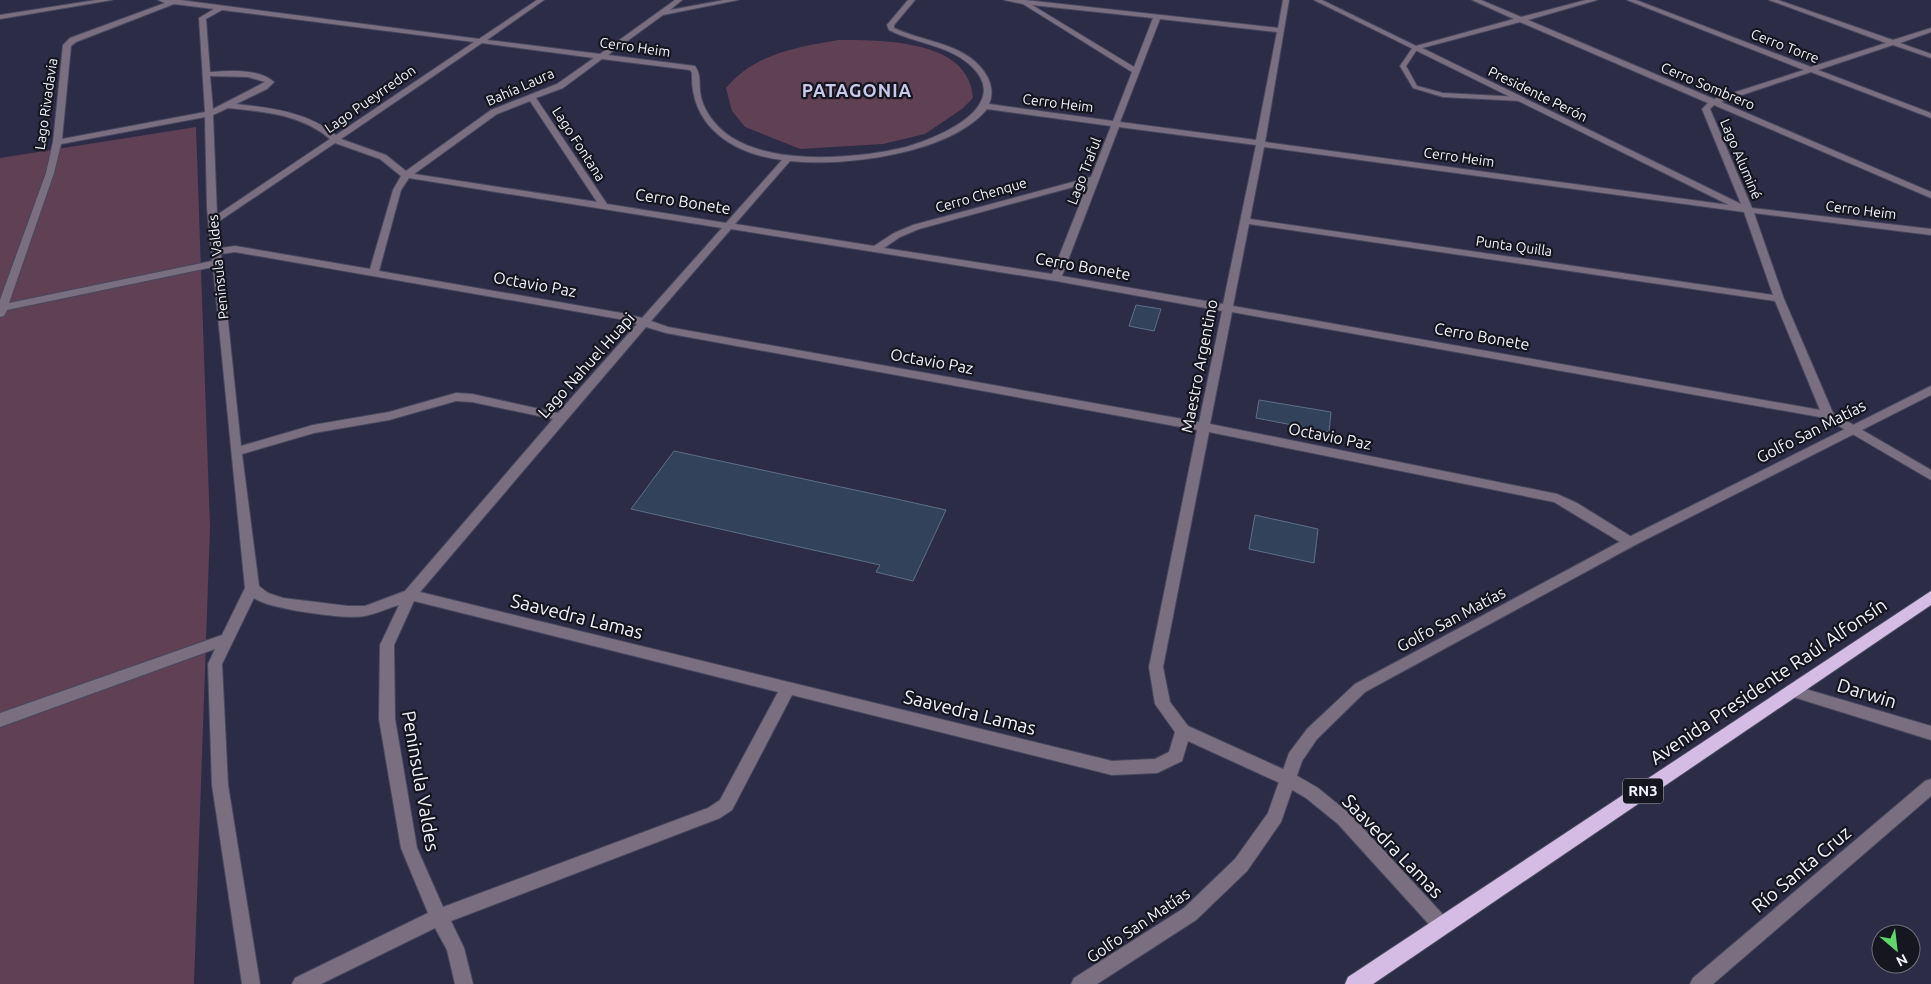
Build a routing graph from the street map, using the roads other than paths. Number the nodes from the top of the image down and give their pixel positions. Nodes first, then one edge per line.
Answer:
1 (109, 0) edge
2 (161, 0) edge
3 (541, 0) edge
4 (679, 0) edge
5 (735, 0) edge
6 (912, 0) edge
7 (1007, 0) edge
8 (1286, 0) edge
9 (1317, 0) edge
10 (1475, 0) edge
11 (1594, 0) edge
12 (1630, 0) edge
13 (1772, 0) edge
14 (175, 1) edge
15 (1023, 2) junction
16 (221, 8) junction
17 (662, 14) junction
18 (0, 17) edge
19 (1158, 17) junction
20 (1521, 20) junction
21 (1281, 30) junction
22 (1931, 30) edge
23 (479, 40) junction
24 (1893, 42) junction
25 (1415, 48) junction
26 (602, 56) junction
27 (1931, 56) edge
28 (1811, 69) junction
29 (1136, 72) junction
30 (206, 74) junction
31 (532, 97) junction
32 (1521, 99) junction
33 (1713, 102) junction
34 (228, 105) junction
35 (985, 106) junction
36 (210, 114) junction
37 (1931, 116) edge
38 (1117, 124) junction
39 (336, 139) junction
40 (58, 142) junction
41 (1260, 144) junction
42 (788, 158) junction
43 (406, 175) junction
44 (1096, 178) junction
45 (1931, 195) edge
46 (603, 205) junction
47 (1748, 210) junction
48 (214, 221) junction
49 (1245, 221) junction
50 (730, 225) junction
51 (1931, 232) edge
52 (878, 248) junction
53 (218, 258) junction
54 (374, 272) junction
55 (1056, 278) junction
56 (1779, 298) junction
57 (1228, 308) junction
58 (1, 311) edge
59 (646, 322) junction
60 (1931, 390) edge
61 (1828, 415) junction
62 (561, 417) junction
63 (1205, 427) junction
64 (1853, 430) junction
65 (236, 452) junction
66 (1931, 476) edge
67 (1630, 542) junction
68 (252, 588) junction
69 (410, 595) junction
70 (1931, 597) edge
71 (227, 639) junction
72 (788, 688) junction
73 (1792, 691) junction
74 (0, 720) edge
75 (1183, 732) junction
76 (1931, 733) edge
77 (1288, 779) junction
78 (1931, 786) edge
79 (439, 918) junction
80 (1442, 926) junction
81 (252, 984) edge
82 (301, 984) edge
83 (464, 984) edge
84 (1080, 984) edge
85 (1355, 984) edge
86 (1699, 984) edge

1 - 18 street
2 - 14 street
3 - 23 street, Lago Pueyrredon
4 - 17 street, Bahía Laura
5 - 17 street
6 - 35 street
7 - 15 street
8 - 21 street, Maestro Argentino
9 - 25 street, Presidente Perón
10 - 20 street, Cerro Sombrero
11 - 20 street
12 - 28 street, Cerro Torre
13 - 24 street
14 - 16 street
14 - 40 street, Lago Rivadavia
15 - 19 street
15 - 29 street
16 - 23 street, Cerro Heim
16 - 30 street, Peninsula Valdes
17 - 26 street, Bahía Laura
19 - 21 street
19 - 29 street, Lago Traful
20 - 25 street
20 - 33 street, Cerro Sombrero
21 - 41 street, Maestro Argentino
22 - 24 street, Lago Aluminé
23 - 26 street, Cerro Heim
23 - 39 street, Lago Pueyrredon
24 - 27 street
24 - 28 street, Lago Aluminé
25 - 32 street, Presidente Perón
25 - 32 lane
26 - 31 street, Bahía Laura
26 - 42 street, Cerro Heim
28 - 33 street, Lago Aluminé
28 - 37 street, Cerro Torre
29 - 38 street, Lago Traful
30 - 34 street
30 - 36 street, Peninsula Valdes
31 - 43 street, Bahía Laura
31 - 46 street, Lago Fontana
32 - 47 street, Presidente Perón
33 - 45 street, Cerro Sombrero
33 - 47 street, Lago Aluminé
34 - 36 street
34 - 39 street
35 - 38 street, Cerro Heim
35 - 42 street, Cerro Heim
36 - 40 street
36 - 48 street, Peninsula Valdes
38 - 41 street, Cerro Heim
38 - 44 street, Lago Traful
39 - 43 street
39 - 48 street, Lago Pueyrredon
40 - 58 street, Lago Rivadavia
41 - 47 street, Cerro Heim
41 - 49 street, Maestro Argentino
42 - 50 street, Lago Nahuel Huapi
43 - 46 street, Cerro Bonete
43 - 54 street, Bahía Laura
44 - 52 street, Cerro Chenque
44 - 55 street, Lago Traful
46 - 50 street, Cerro Bonete
47 - 51 street, Cerro Heim
47 - 56 street, Lago Aluminé
48 - 53 street, Peninsula Valdes
49 - 56 street, Punta Quilla
49 - 57 street, Maestro Argentino
50 - 52 street, Cerro Bonete
50 - 59 street, Lago Nahuel Huapi
52 - 55 street, Cerro Bonete
53 - 54 street, Octavio Paz
53 - 58 street, Octavio Paz
53 - 65 street, Peninsula Valdes
54 - 59 street, Octavio Paz
55 - 57 street, Cerro Bonete
56 - 61 street, Lago Aluminé
57 - 61 street, Cerro Bonete
57 - 63 street, Maestro Argentino
59 - 62 street, Lago Nahuel Huapi
59 - 63 street, Octavio Paz
60 - 64 street, Golfo San Matías
61 - 64 street, Cerro Bonete
62 - 65 street
62 - 69 street, Lago Nahuel Huapi
63 - 67 street, Octavio Paz
63 - 75 street, Maestro Argentino
64 - 66 street, Cerro Bonete
64 - 67 street, Golfo San Matías
65 - 68 street, Peninsula Valdes
67 - 77 street, Golfo San Matías
68 - 69 street
68 - 71 street
69 - 72 street, Saavedra Lamas
69 - 79 street, Peninsula Valdes
70 - 73 highway, Avenida Presidente Raúl Alfonsín / RN3
71 - 74 street
71 - 81 street
72 - 75 street, Saavedra Lamas
72 - 79 street
73 - 76 street, Darwin
73 - 80 highway, Avenida Presidente Raúl Alfonsín / RN3
75 - 77 street, Saavedra Lamas
77 - 80 street, Saavedra Lamas
77 - 84 street, Golfo San Matías
78 - 86 street, Río Santa Cruz
79 - 82 street
79 - 83 street, Peninsula Valdes
80 - 85 highway, Avenida Presidente Raúl Alfonsín / RN3

